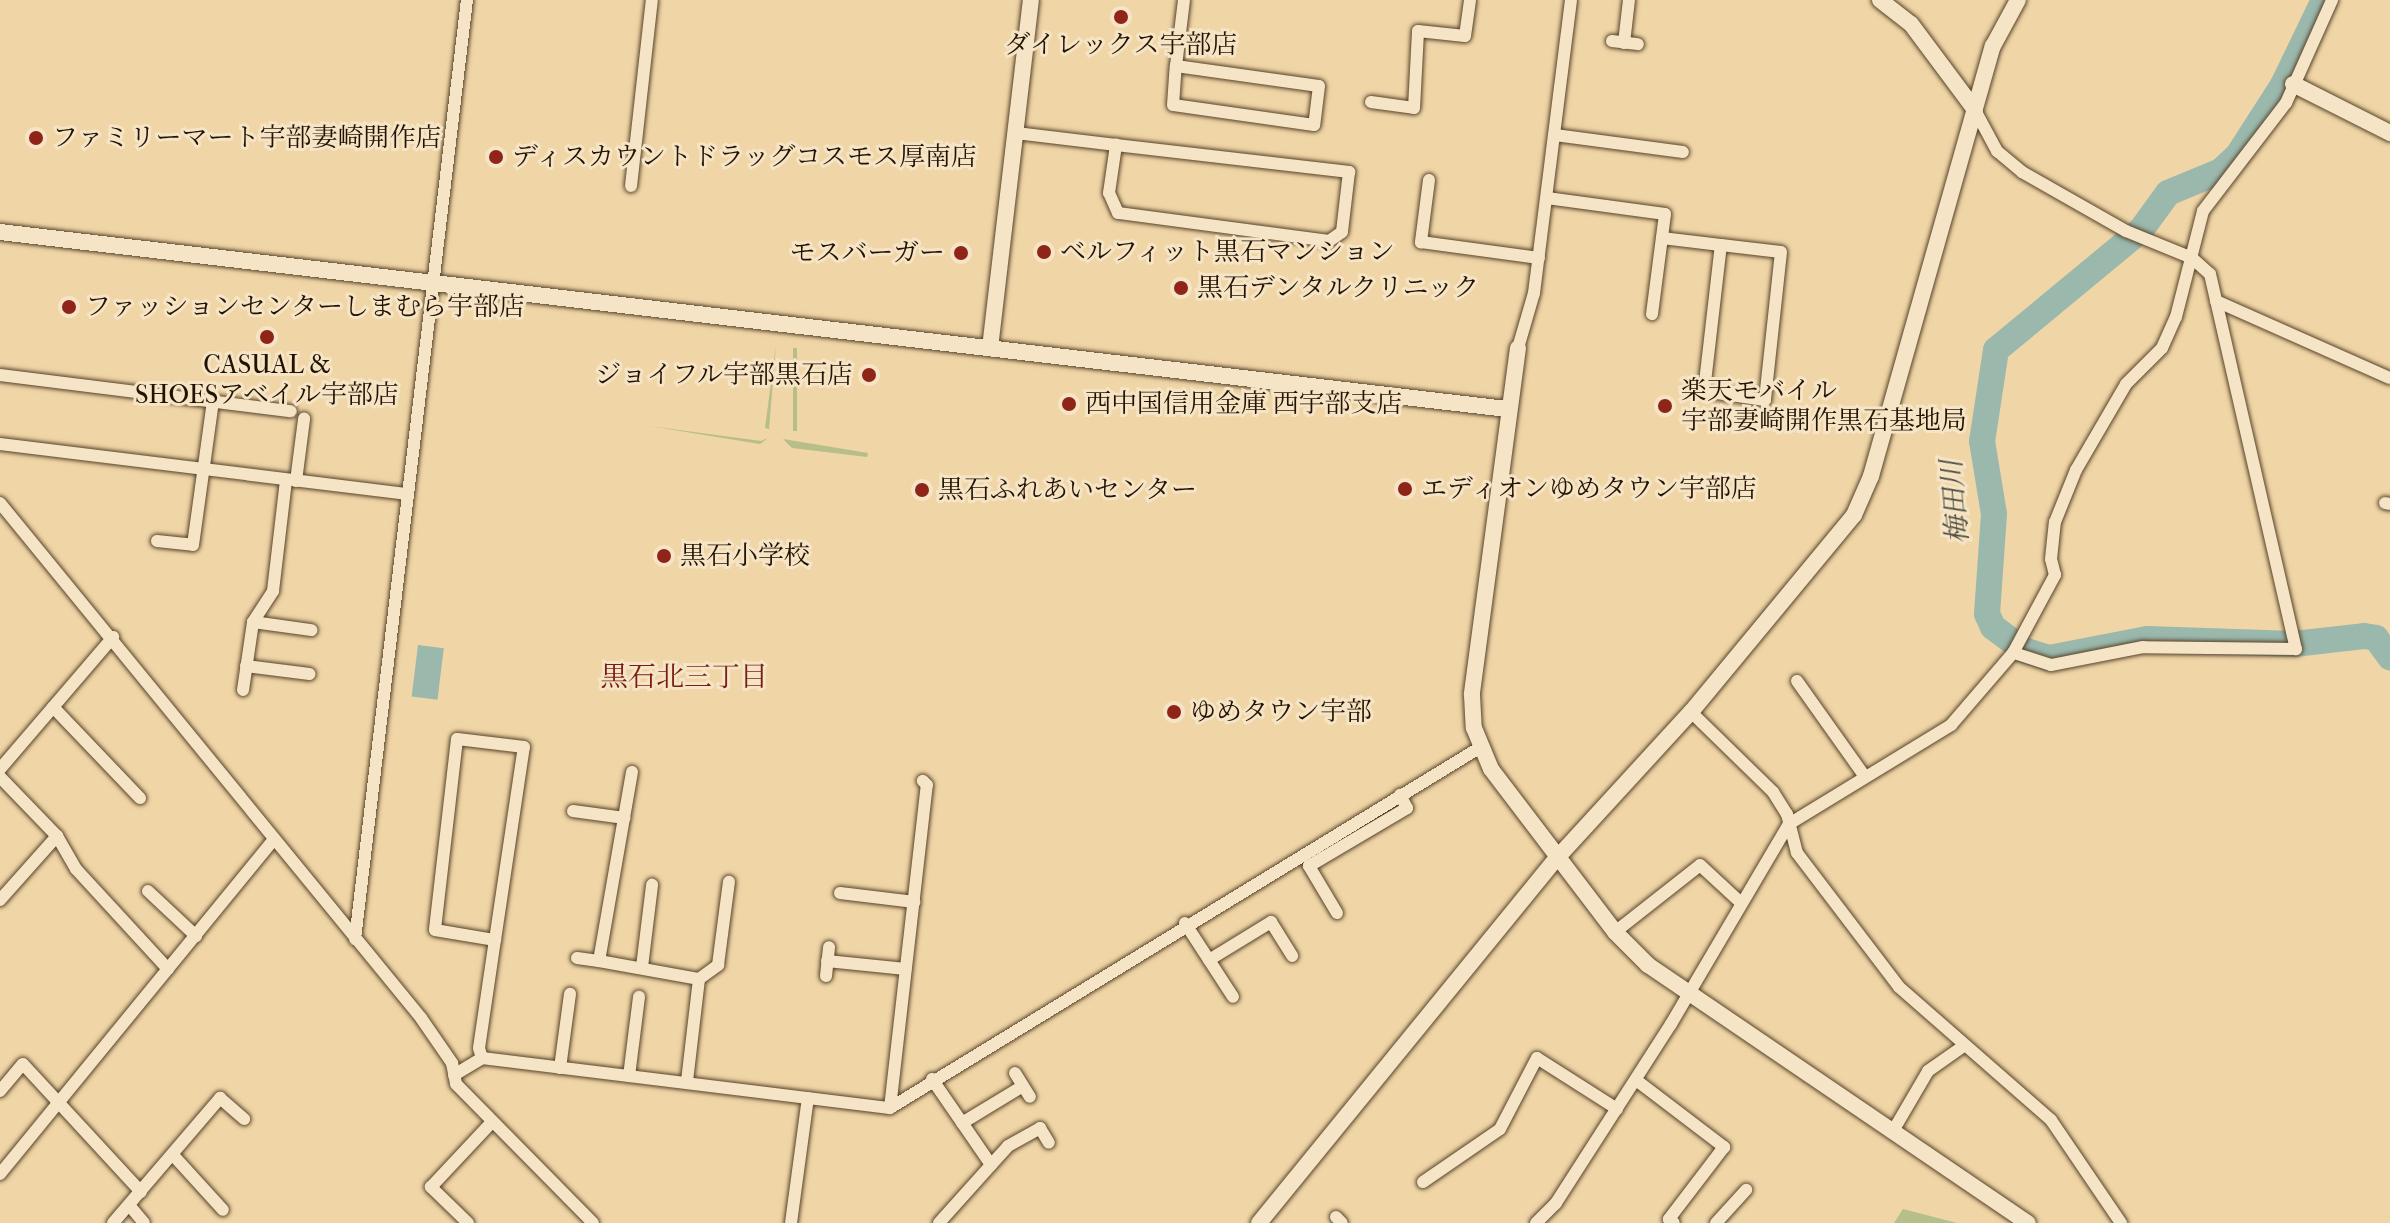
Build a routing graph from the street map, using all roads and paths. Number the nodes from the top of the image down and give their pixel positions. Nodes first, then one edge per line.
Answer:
1 (467, 0) edge
2 (652, 0) edge
3 (1031, 0) edge
4 (1184, 0) edge
5 (1470, 0) edge
6 (1571, 0) edge
7 (1629, 0) edge
8 (1880, 0) edge
9 (2018, 0) edge
10 (2332, 0) edge
11 (1625, 43) dead end
12 (1176, 66) junction
13 (2293, 84) junction
14 (1371, 102) dead end
15 (1975, 110) junction
16 (1016, 133) junction
17 (2390, 133) edge
18 (1555, 135) junction
19 (1116, 145) junction
20 (1683, 152) dead end
21 (1429, 180) dead end
22 (631, 186) dead end
23 (1547, 198) junction
24 (0, 232) edge
25 (1662, 238) junction
26 (1721, 245) junction
27 (1539, 258) junction
28 (2192, 258) junction
29 (433, 285) junction
30 (2216, 301) junction
31 (1652, 314) dead end
32 (990, 348) junction
33 (1518, 348) joint
34 (0, 375) edge
35 (2390, 378) edge
36 (213, 401) junction
37 (1507, 409) junction
38 (291, 411) dead end
39 (304, 419) dead end
40 (0, 444) edge
41 (205, 469) junction
42 (291, 481) junction
43 (408, 494) junction
44 (0, 503) edge
45 (157, 541) dead end
46 (253, 622) junction
47 (311, 630) dead end
48 (113, 637) junction
49 (2016, 648) junction
50 (246, 666) junction
51 (309, 674) dead end
52 (1797, 681) dead end
53 (243, 690) dead end
54 (53, 707) junction
55 (1691, 712) junction
56 (1479, 748) junction
57 (0, 769) edge
58 (632, 772) dead end
59 (1863, 774) junction
60 (0, 777) edge
61 (923, 781) dead end
62 (1400, 795) junction
63 (140, 798) dead end
64 (573, 811) dead end
65 (625, 818) junction
66 (1789, 824) junction
67 (57, 836) junction
68 (272, 842) junction
69 (1557, 858) junction
70 (729, 882) dead end
71 (652, 885) dead end
72 (148, 891) dead end
73 (840, 893) dead end
74 (0, 900) edge
75 (914, 902) junction
76 (1740, 902) junction
77 (1337, 913) dead end
78 (1185, 923) junction
79 (1615, 932) junction
80 (196, 936) junction
81 (355, 939) junction
82 (495, 940) junction
83 (829, 947) dead end
84 (1292, 956) dead end
85 (577, 958) dead end
86 (1209, 960) junction
87 (599, 961) junction
88 (827, 961) junction
89 (642, 967) junction
90 (168, 969) junction
91 (906, 969) junction
92 (826, 976) dead end
93 (699, 979) junction
94 (570, 994) dead end
95 (1686, 994) junction
96 (639, 997) dead end
97 (1233, 997) dead end
98 (1962, 1047) junction
99 (482, 1058) junction
100 (560, 1068) junction
101 (1015, 1073) dead end
102 (454, 1075) junction
103 (629, 1076) junction
104 (932, 1079) junction
105 (1636, 1080) junction
106 (687, 1081) junction
107 (0, 1091) edge
108 (808, 1098) junction
109 (58, 1099) junction
110 (890, 1108) junction
111 (1617, 1109) junction
112 (244, 1119) dead end
113 (491, 1123) junction
114 (962, 1123) junction
115 (1893, 1131) junction
116 (1049, 1143) dead end
117 (173, 1155) junction
118 (991, 1165) junction
119 (0, 1174) edge
120 (1423, 1182) dead end
121 (1746, 1190) dead end
122 (141, 1192) junction
123 (129, 1205) junction
124 (223, 1210) dead end
125 (1720, 1218) edge
126 (588, 1221) edge
127 (1670, 1222) edge
128 (113, 1223) edge
129 (144, 1223) edge
130 (468, 1223) edge
131 (791, 1223) edge
132 (939, 1223) edge
133 (1259, 1223) edge
134 (1536, 1223) edge
135 (1735, 1223) edge
136 (2028, 1223) edge
137 (2121, 1223) edge

1 - 29 street
2 - 22 street
3 - 16 street
4 - 12 street
5 - 14 street
6 - 18 street
7 - 11 street
8 - 15 street
9 - 15 street
10 - 13 street
12 - 12 street
13 - 17 street
13 - 28 street
15 - 28 street
15 - 55 street
16 - 19 street
16 - 32 street
18 - 20 street
18 - 23 street
19 - 19 street
21 - 27 street
23 - 25 street
23 - 27 street
24 - 29 street
25 - 26 street
25 - 31 street
26 - 26 street
27 - 33 street
28 - 30 street
28 - 49 street
29 - 32 street
29 - 43 street
30 - 35 street
30 - 49 street
32 - 37 street
33 - 37 street
34 - 36 street
36 - 38 street
36 - 41 street
37 - 56 street
39 - 42 street
40 - 41 street
41 - 42 street
41 - 45 street
42 - 43 street
42 - 46 street
43 - 81 street
44 - 48 street
46 - 47 street
46 - 50 street
48 - 54 street
48 - 68 street
49 - 59 street
50 - 51 street
50 - 53 street
52 - 59 street
54 - 57 street
54 - 63 street
55 - 66 street
55 - 69 street
56 - 62 street
56 - 69 street
58 - 65 street
59 - 66 street
60 - 67 street
61 - 75 street
62 - 77 street
62 - 78 street
64 - 65 street
65 - 87 street
66 - 76 street
66 - 98 street
67 - 74 street
67 - 90 street
68 - 80 street
68 - 81 street
69 - 79 street
69 - 133 street
70 - 93 street
71 - 89 street
72 - 80 street
73 - 75 street
75 - 91 street
76 - 79 street
76 - 95 street
78 - 86 street
78 - 104 street
79 - 95 street
80 - 90 street
81 - 102 street
82 - 82 street
82 - 99 street
83 - 88 street
84 - 86 street
85 - 87 street
86 - 97 street
87 - 89 street
88 - 91 street
88 - 92 street
89 - 93 street
90 - 109 street
91 - 110 street
93 - 106 street
94 - 100 street
95 - 105 street
95 - 115 street
96 - 103 street
98 - 115 street
98 - 137 street
99 - 100 street
99 - 102 street
100 - 103 street
101 - 114 street
102 - 113 street
103 - 106 street
104 - 110 street
104 - 114 street
105 - 111 street
105 - 127 street
106 - 108 street
107 - 109 street
108 - 110 street
108 - 131 street
109 - 119 street
109 - 122 street
111 - 120 street
111 - 134 street
112 - 117 street
113 - 126 street
113 - 130 street
114 - 118 street
115 - 136 street
116 - 118 street
117 - 122 street
117 - 124 street
118 - 132 street
121 - 125 street
122 - 123 street
123 - 128 street
123 - 129 street
125 - 135 street

